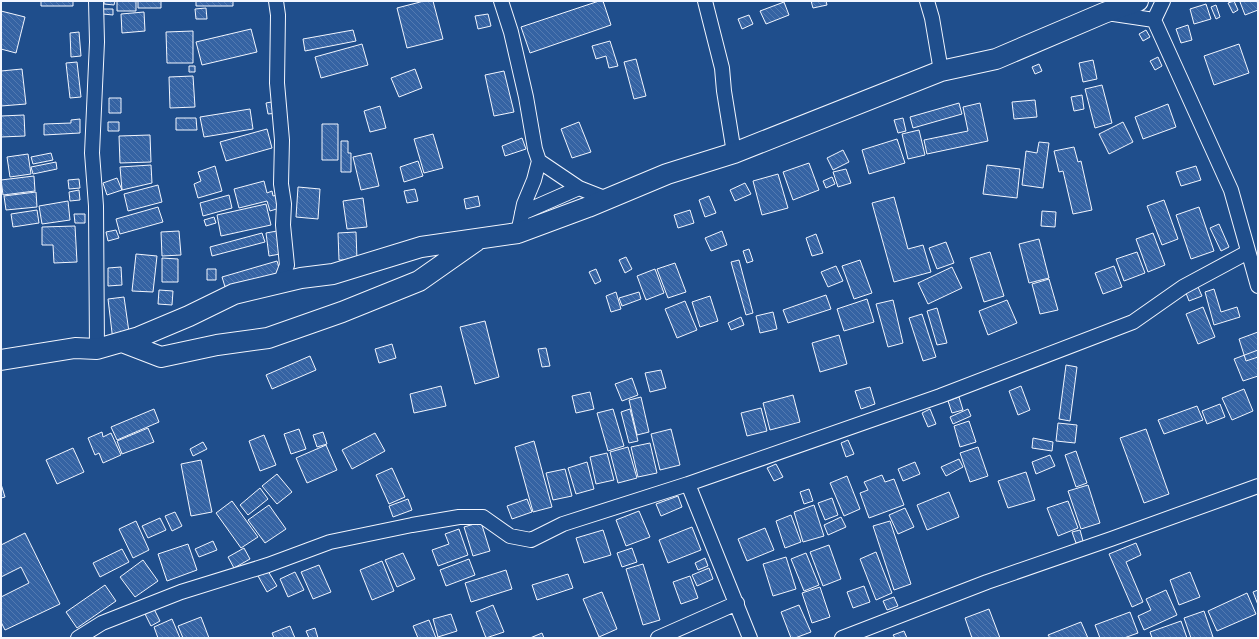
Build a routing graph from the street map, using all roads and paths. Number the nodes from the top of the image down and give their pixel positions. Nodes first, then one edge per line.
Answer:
1 (96, 1) edge
2 (276, 1) edge
3 (501, 1) edge
4 (705, 1) edge
5 (927, 1) edge
6 (1138, 1) edge
7 (1163, 1) edge
8 (1104, 13) junction
9 (1154, 20) junction
10 (941, 71) junction
11 (734, 154) junction
12 (539, 161) junction
13 (579, 188) junction
14 (608, 199) junction
15 (522, 213) junction
16 (518, 233) junction
17 (481, 238) junction
18 (1248, 252) junction
19 (294, 272) junction
20 (1258, 286) edge
21 (122, 342) junction
22 (97, 349) junction
23 (1, 360) edge
24 (688, 484) junction
25 (1258, 486) edge
26 (737, 603) junction
27 (78, 638) edge
28 (658, 638) edge
29 (750, 638) edge
30 (842, 638) edge

1 - 22 street
2 - 19 street
3 - 12 street
4 - 11 street
5 - 10 street
6 - 8 street
7 - 9 street
8 - 9 street
8 - 10 street
9 - 18 street
10 - 11 street
11 - 14 street
12 - 13 street
12 - 15 street
13 - 14 street
13 - 15 street
14 - 16 street
15 - 16 street
16 - 17 street
17 - 19 street
17 - 21 street
18 - 20 street
18 - 24 street
19 - 21 street
21 - 22 street
22 - 23 street
24 - 26 street
24 - 27 street
25 - 30 street
26 - 28 street
26 - 29 street

